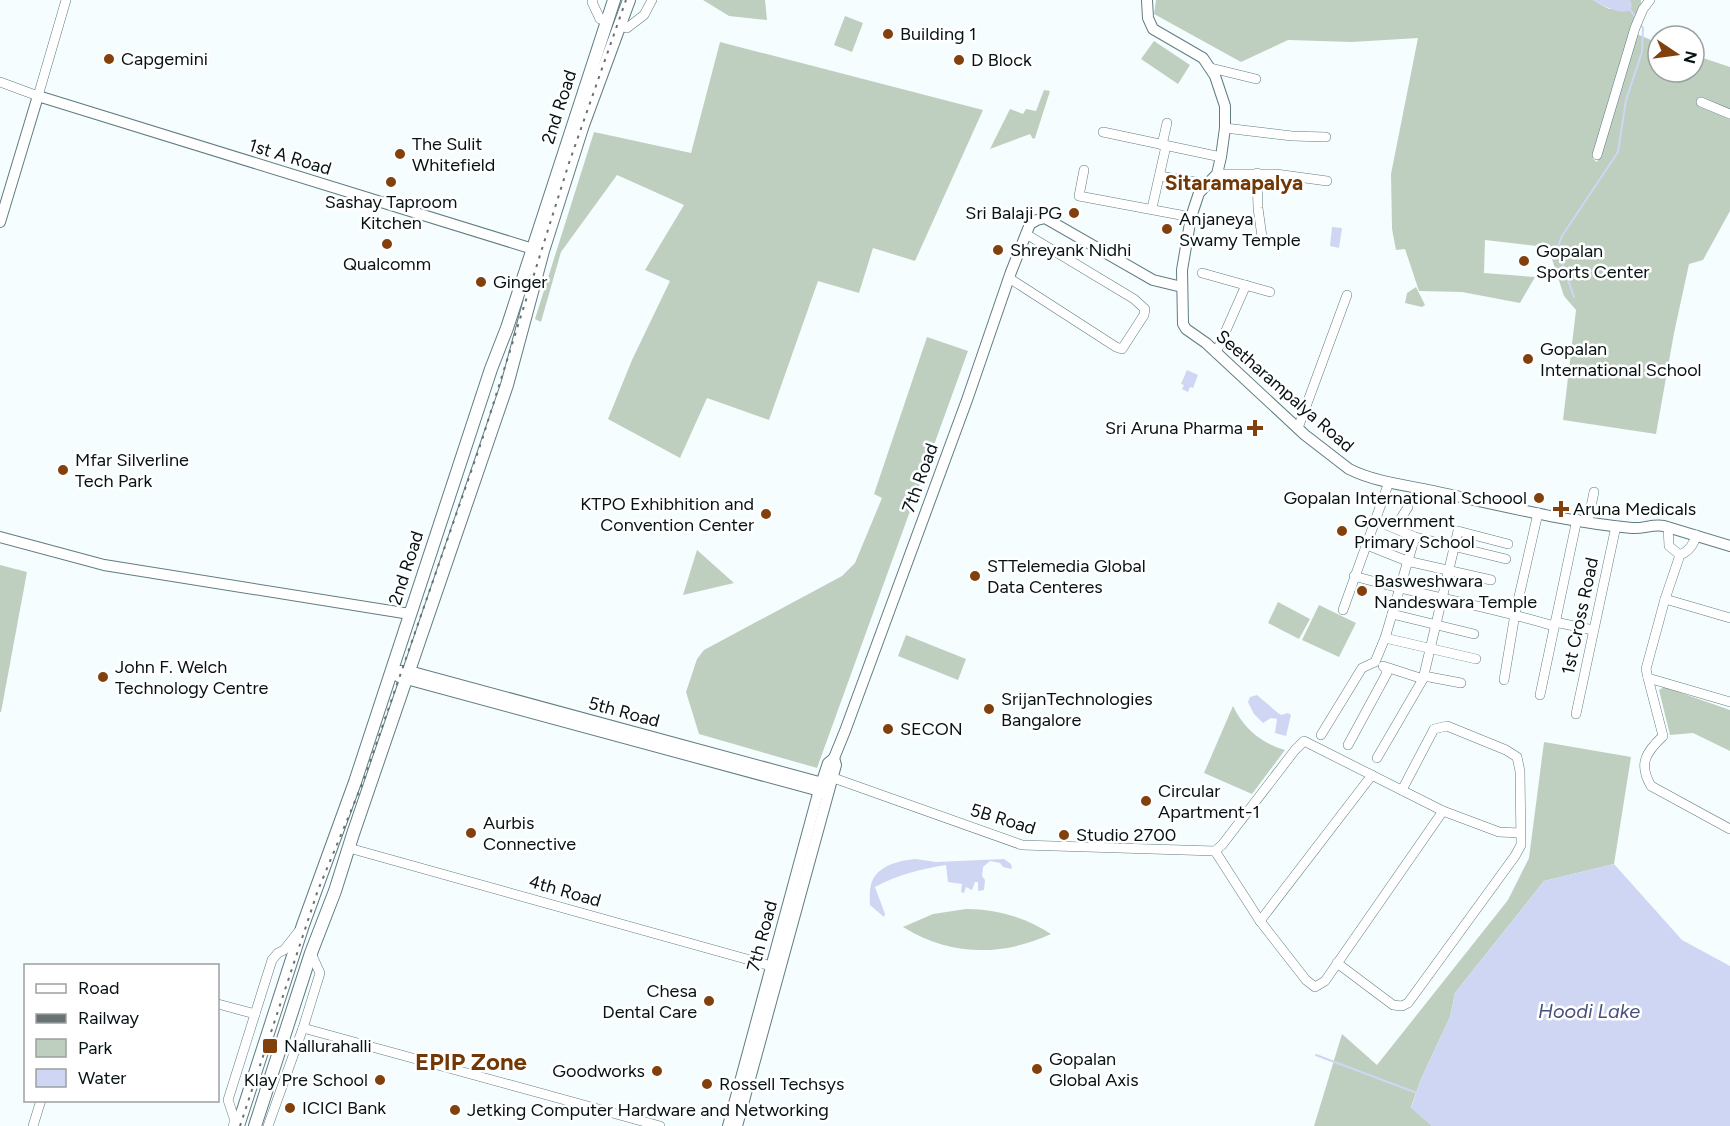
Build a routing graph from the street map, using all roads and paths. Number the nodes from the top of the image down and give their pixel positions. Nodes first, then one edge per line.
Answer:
1 (66, 0) edge
2 (593, 0) edge
3 (614, 0) edge
4 (629, 0) edge
5 (652, 0) edge
6 (1147, 0) edge
7 (1650, 0) edge
8 (606, 21) junction
9 (619, 25) junction
10 (1211, 68) junction
11 (1256, 79) dead end
12 (0, 81) edge
13 (38, 96) junction
14 (1701, 102) dead end
15 (1730, 114) edge
16 (1167, 123) dead end
17 (1225, 128) junction
18 (1103, 132) dead end
19 (1326, 137) dead end
20 (1164, 145) junction
21 (1597, 155) dead end
22 (1221, 157) junction
23 (1084, 170) dead end
24 (1257, 173) junction
25 (1217, 174) junction
26 (1160, 176) junction
27 (1327, 181) dead end
28 (1207, 184) junction
29 (1152, 208) junction
30 (1191, 217) junction
31 (0, 222) edge
32 (1026, 234) junction
33 (1262, 237) dead end
34 (533, 249) junction
35 (1202, 273) dead end
36 (1009, 278) junction
37 (1246, 285) junction
38 (1182, 287) junction
39 (1270, 292) dead end
40 (1347, 295) dead end
41 (517, 346) junction
42 (499, 350) junction
43 (1216, 353) junction
44 (513, 365) junction
45 (1298, 428) junction
46 (1389, 482) junction
47 (1594, 492) dead end
48 (1408, 507) dead end
49 (1538, 513) junction
50 (1583, 520) junction
51 (1377, 521) junction
52 (1616, 526) junction
53 (1668, 527) junction
54 (1395, 528) junction
55 (1696, 535) junction
56 (0, 537) edge
57 (1415, 537) junction
58 (1509, 544) dead end
59 (1367, 545) junction
60 (1454, 546) junction
61 (1730, 546) edge
62 (1680, 555) junction
63 (1506, 559) dead end
64 (1407, 561) junction
65 (1448, 572) junction
66 (1354, 576) junction
67 (1491, 580) dead end
68 (1399, 588) junction
69 (1442, 599) junction
70 (1665, 599) junction
71 (1343, 610) dead end
72 (410, 614) junction
73 (1392, 614) junction
74 (1515, 614) junction
75 (1730, 618) edge
76 (1554, 624) junction
77 (1436, 625) junction
78 (1593, 630) junction
79 (1474, 634) dead end
80 (1385, 638) junction
81 (1431, 650) junction
82 (1476, 659) dead end
83 (1375, 662) junction
84 (1386, 668) junction
85 (390, 673) junction
86 (408, 675) junction
87 (1424, 677) junction
88 (1648, 678) junction
89 (1504, 680) dead end
90 (1461, 683) dead end
91 (1540, 695) dead end
92 (1730, 702) edge
93 (1576, 714) dead end
94 (1321, 735) dead end
95 (1348, 745) dead end
96 (1377, 758) dead end
97 (1372, 775) junction
98 (826, 784) junction
99 (1402, 790) junction
100 (1443, 811) junction
101 (1730, 829) edge
102 (1520, 833) junction
103 (349, 848) junction
104 (1215, 851) junction
105 (1260, 921) junction
106 (303, 925) junction
107 (311, 953) junction
108 (1337, 963) junction
109 (775, 967) junction
110 (219, 1004) edge
111 (255, 1014) junction
112 (303, 1028) junction
113 (41, 1102) edge
114 (236, 1124) edge
115 (33, 1126) edge
116 (255, 1126) edge
117 (268, 1126) edge
118 (660, 1126) edge
119 (728, 1126) edge
120 (737, 1126) edge

1 - 13 street
2 - 8 street
3 - 8 main road, 2nd Road
4 - 9 main road, 2nd Road
5 - 9 street
6 - 10 street
7 - 21 street
8 - 34 main road, 2nd Road
9 - 41 main road, 2nd Road
10 - 11 street
10 - 17 street
12 - 13 street
13 - 31 street
13 - 34 street, 1st A Road
14 - 15 street
16 - 20 street
17 - 19 street
17 - 22 street
18 - 20 street
20 - 22 street
20 - 26 street
22 - 25 street
23 - 29 street
24 - 25 street
24 - 27 street
24 - 33 street
25 - 28 street, Seetharampalya Road
26 - 28 street
26 - 29 street
28 - 30 street, Seetharampalya Road
29 - 30 street
30 - 38 street, Seetharampalya Road
32 - 36 street, 7th Road
32 - 36 street
32 - 38 street, 7th Road
34 - 42 main road, 2nd Road
35 - 37 street
36 - 98 street, 7th Road
37 - 39 street
37 - 43 street
38 - 43 street, Seetharampalya Road
40 - 45 street
41 - 42 main road
41 - 44 main road, 2nd Road
42 - 44 main road
42 - 72 main road, 2nd Road
43 - 45 street, Seetharampalya Road
44 - 86 main road, 2nd Road
45 - 46 street, Seetharampalya Road
46 - 49 street, Seetharampalya Road
46 - 51 street
47 - 50 street
48 - 54 street
49 - 50 street, Seetharampalya Road
49 - 74 street
50 - 52 street, Seetharampalya Road
50 - 76 street
51 - 54 street
51 - 59 street
52 - 53 street, Seetharampalya Road
52 - 78 street, 1st Cross Road
53 - 55 street, Seetharampalya Road
53 - 62 street
54 - 57 street
55 - 61 street, Seetharampalya Road
55 - 62 street
56 - 72 street
57 - 60 street
57 - 64 street
58 - 60 street
59 - 64 street
59 - 66 street
60 - 63 street
60 - 65 street
62 - 70 street
64 - 65 street
64 - 68 street
65 - 67 street
65 - 69 street
66 - 68 street
66 - 71 street
68 - 69 street
68 - 73 street
69 - 74 street
69 - 77 street
70 - 75 street
70 - 88 street
72 - 85 main road, 2nd Road
73 - 77 street
73 - 80 street
74 - 76 street
74 - 89 street
76 - 78 street
76 - 91 street
77 - 79 street
77 - 81 street
78 - 93 street, 1st Cross Road
80 - 81 street
80 - 83 street
81 - 82 street
81 - 87 street
83 - 84 street
83 - 94 street
84 - 87 street
84 - 95 street
85 - 86 street, 5th Road
85 - 106 main road, 2nd Road
86 - 98 street, 5th Road
86 - 103 main road, 2nd Road
87 - 90 street
87 - 96 street
88 - 92 street
88 - 101 street
97 - 99 street
97 - 104 street
97 - 105 street
98 - 104 street, 5B Road
98 - 109 street, 7th Road
99 - 100 street
99 - 102 street
100 - 102 street
100 - 108 street
102 - 108 street
103 - 107 main road, 2nd Road
103 - 109 street, 4th Road
104 - 105 street
105 - 108 street
106 - 111 street
106 - 114 main road, 2nd Road
107 - 112 street
107 - 116 main road, 2nd Road
109 - 119 street, 7th Road
109 - 120 street, 7th Road
110 - 111 street
111 - 114 street
112 - 117 street
112 - 118 street
113 - 115 street

